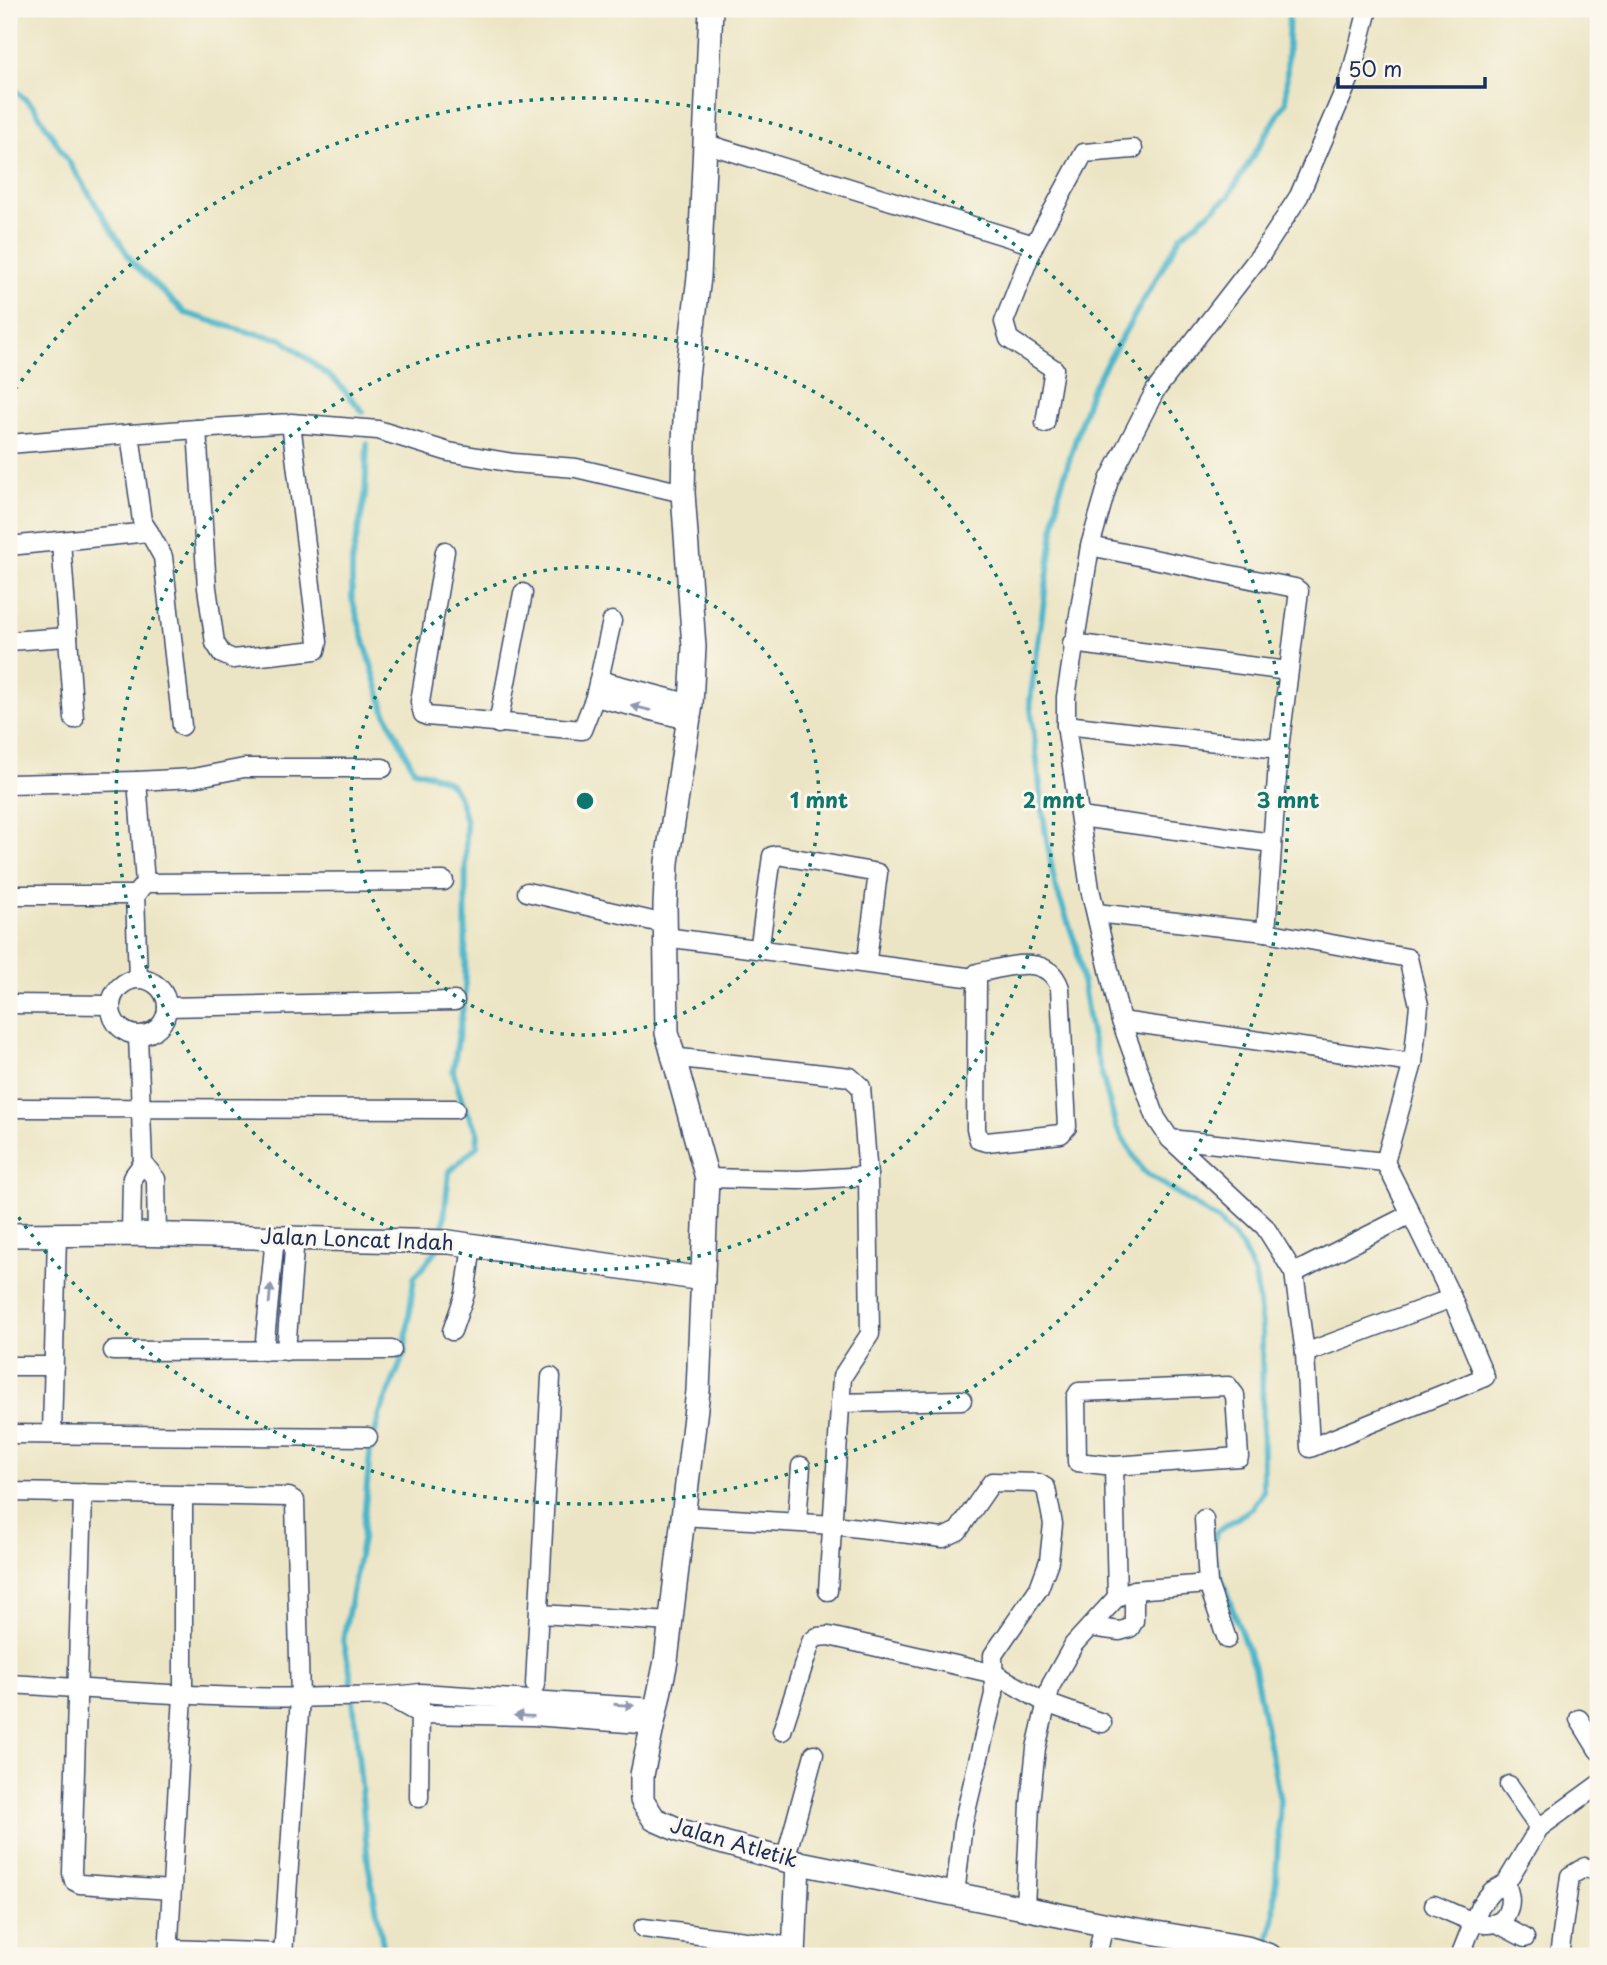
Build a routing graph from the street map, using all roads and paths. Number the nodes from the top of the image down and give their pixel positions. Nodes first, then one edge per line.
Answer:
1 (711, 9) edge
2 (1368, 9) edge
3 (707, 144) junction
4 (1133, 149) dead end
5 (1034, 245) junction
6 (291, 423) junction
7 (1045, 423) dead end
8 (197, 429) junction
9 (130, 434) junction
10 (9, 444) edge
11 (683, 494) junction
12 (149, 533) junction
13 (61, 541) junction
14 (9, 546) edge
15 (1090, 546) junction
16 (445, 551) dead end
17 (523, 593) dead end
18 (612, 621) dead end
19 (68, 637) junction
20 (9, 641) edge
21 (1072, 643) junction
22 (1288, 671) junction
23 (597, 688) junction
24 (690, 712) junction
25 (74, 719) dead end
26 (498, 724) junction
27 (1066, 725) junction
28 (182, 726) dead end
29 (1279, 749) junction
30 (383, 768) dead end
31 (137, 781) junction
32 (9, 784) edge
33 (1080, 817) junction
34 (1272, 843) junction
35 (444, 881) dead end
36 (140, 889) junction
37 (527, 892) dead end
38 (9, 895) edge
39 (1096, 914) junction
40 (665, 930) junction
41 (1266, 932) junction
42 (760, 944) junction
43 (867, 959) junction
44 (977, 977) junction
45 (138, 978) junction
46 (455, 1001) dead end
47 (9, 1004) edge
48 (111, 1004) junction
49 (167, 1007) junction
50 (1121, 1021) junction
51 (138, 1036) junction
52 (671, 1057) junction
53 (1413, 1063) junction
54 (9, 1108) edge
55 (140, 1108) junction
56 (455, 1109) dead end
57 (1170, 1139) junction
58 (1385, 1162) junction
59 (143, 1163) junction
60 (869, 1176) junction
61 (707, 1178) junction
62 (1411, 1214) junction
63 (131, 1234) junction
64 (9, 1235) edge
65 (57, 1235) junction
66 (157, 1235) junction
67 (285, 1237) junction
68 (452, 1243) junction
69 (1294, 1273) junction
70 (703, 1279) junction
71 (1452, 1298) junction
72 (452, 1331) dead end
73 (392, 1350) dead end
74 (113, 1351) dead end
75 (264, 1351) junction
76 (286, 1351) junction
77 (1305, 1353) junction
78 (9, 1366) edge
79 (54, 1366) junction
80 (551, 1377) dead end
81 (962, 1400) dead end
82 (840, 1403) junction
83 (52, 1433) junction
84 (9, 1434) edge
85 (368, 1437) dead end
86 (801, 1466) dead end
87 (1114, 1466) junction
88 (9, 1492) edge
89 (83, 1493) junction
90 (183, 1495) junction
91 (681, 1516) junction
92 (1205, 1519) dead end
93 (797, 1521) junction
94 (835, 1525) junction
95 (1208, 1584) junction
96 (1134, 1590) junction
97 (828, 1591) dead end
98 (1117, 1597) junction
99 (540, 1614) junction
100 (671, 1622) junction
101 (1090, 1627) junction
102 (1227, 1639) dead end
103 (995, 1674) junction
104 (9, 1684) edge
105 (535, 1685) dead end
106 (76, 1688) junction
107 (420, 1693) junction
108 (183, 1695) junction
109 (300, 1698) junction
110 (391, 1698) junction
111 (1046, 1703) junction
112 (420, 1714) junction
113 (655, 1716) junction
114 (1579, 1719) dead end
115 (1102, 1723) dead end
116 (782, 1731) dead end
117 (1598, 1750) edge
118 (814, 1754) dead end
119 (1509, 1784) dead end
120 (1598, 1785) edge
121 (419, 1798) dead end
122 (1539, 1828) junction
123 (791, 1861) junction
124 (1598, 1871) edge
125 (1506, 1883) junction
126 (171, 1890) junction
127 (955, 1895) junction
128 (1434, 1905) dead end
129 (1025, 1907) junction
130 (1474, 1921) junction
131 (1497, 1923) junction
132 (1104, 1924) junction
133 (643, 1928) dead end
134 (1525, 1938) dead end
135 (1200, 1949) edge
136 (794, 1952) edge
137 (169, 1953) edge
138 (283, 1955) edge
139 (1097, 1956) edge
140 (1270, 1956) edge
141 (1460, 1956) edge
142 (1559, 1956) edge

1 - 3 street, Jalan Atletik
2 - 15 street
3 - 5 street
3 - 11 street, Jalan Atletik
4 - 5 street
5 - 7 street
6 - 8 street
6 - 8 street
6 - 11 street
8 - 9 street
9 - 10 street
9 - 12 street
11 - 24 street, Jalan Atletik
12 - 13 street
12 - 28 street
13 - 14 street
13 - 19 street
15 - 21 street
15 - 22 street
16 - 26 street
17 - 26 street
18 - 23 street
19 - 20 street
19 - 25 street
21 - 22 street
21 - 27 street
22 - 29 street
23 - 24 street
23 - 26 street
24 - 40 street, Jalan Atletik
27 - 29 street
27 - 33 street
29 - 34 street
30 - 31 street
31 - 32 street
31 - 36 street
33 - 34 street
33 - 39 street
34 - 41 street
35 - 36 street
36 - 38 street
36 - 45 street
37 - 40 street
39 - 41 street
39 - 50 street
40 - 42 street
40 - 44 street
40 - 52 street, Jalan Atletik
41 - 53 street
42 - 43 street
42 - 43 street
43 - 44 street
44 - 44 street
45 - 48 street
45 - 49 street
46 - 49 street
47 - 48 street
48 - 51 street
49 - 51 street
50 - 53 street
50 - 57 street
51 - 55 street
52 - 60 street
52 - 61 street, Jalan Atletik
53 - 58 street
54 - 55 street
55 - 56 street
55 - 59 street
57 - 58 street
57 - 69 street
58 - 62 street
59 - 63 street
59 - 66 street
60 - 61 street
60 - 82 street
61 - 70 street, Jalan Atletik
62 - 69 street
62 - 71 street
63 - 65 street, Jalan Loncat Indah
63 - 66 street, Jalan Loncat Indah
64 - 65 street, Jalan Loncat Indah
65 - 79 street
66 - 67 street, Jalan Loncat Indah
67 - 68 street, Jalan Loncat Indah
75 -> 67 street
67 - 76 street
68 - 70 street, Jalan Loncat Indah
68 - 72 street
69 - 77 street
70 - 91 street, Jalan Atletik
71 - 77 street
71 - 77 street
73 - 76 street
74 - 75 street
75 - 76 street
78 - 79 street
79 - 83 street
80 - 99 street
81 - 82 street
82 - 94 street
83 - 84 street
83 - 85 street
86 - 93 street
87 - 87 street
87 - 98 street
88 - 89 street
89 - 90 street
89 - 106 street
90 - 108 street
90 - 109 street
91 - 93 street
91 - 100 street, Jalan Atletik
92 - 95 street
93 - 94 street
94 - 97 street
94 - 103 street
95 - 96 street
95 - 102 street
96 - 98 street
96 - 101 street
98 - 101 street
99 - 100 street
99 - 105 street
100 - 113 street, Jalan Atletik
101 - 111 street
103 - 111 street
103 - 116 street
103 - 127 street
104 - 106 street
106 - 108 street
106 - 126 street
107 - 110 street
107 - 112 street
107 -> 113 street
108 - 109 street
108 - 126 street
109 - 110 street
109 - 138 street
110 - 112 street
111 - 115 street
111 - 129 street
113 -> 112 street
112 - 121 street
113 - 123 street, Jalan Atletik
114 - 117 street
118 - 123 street
119 - 122 street
120 - 122 street
122 - 125 street
123 - 127 street, Jalan Atletik
123 - 136 street
124 - 142 street
125 - 130 street
125 - 131 street
126 - 137 street
127 - 129 street, Jalan Atletik
128 - 130 street
129 - 132 street, Jalan Atletik
130 - 131 street
130 - 141 street
131 - 134 street
132 - 135 street, Jalan Atletik
132 - 139 street
133 - 136 street
135 - 140 street, Jalan Atletik
137 - 138 street

